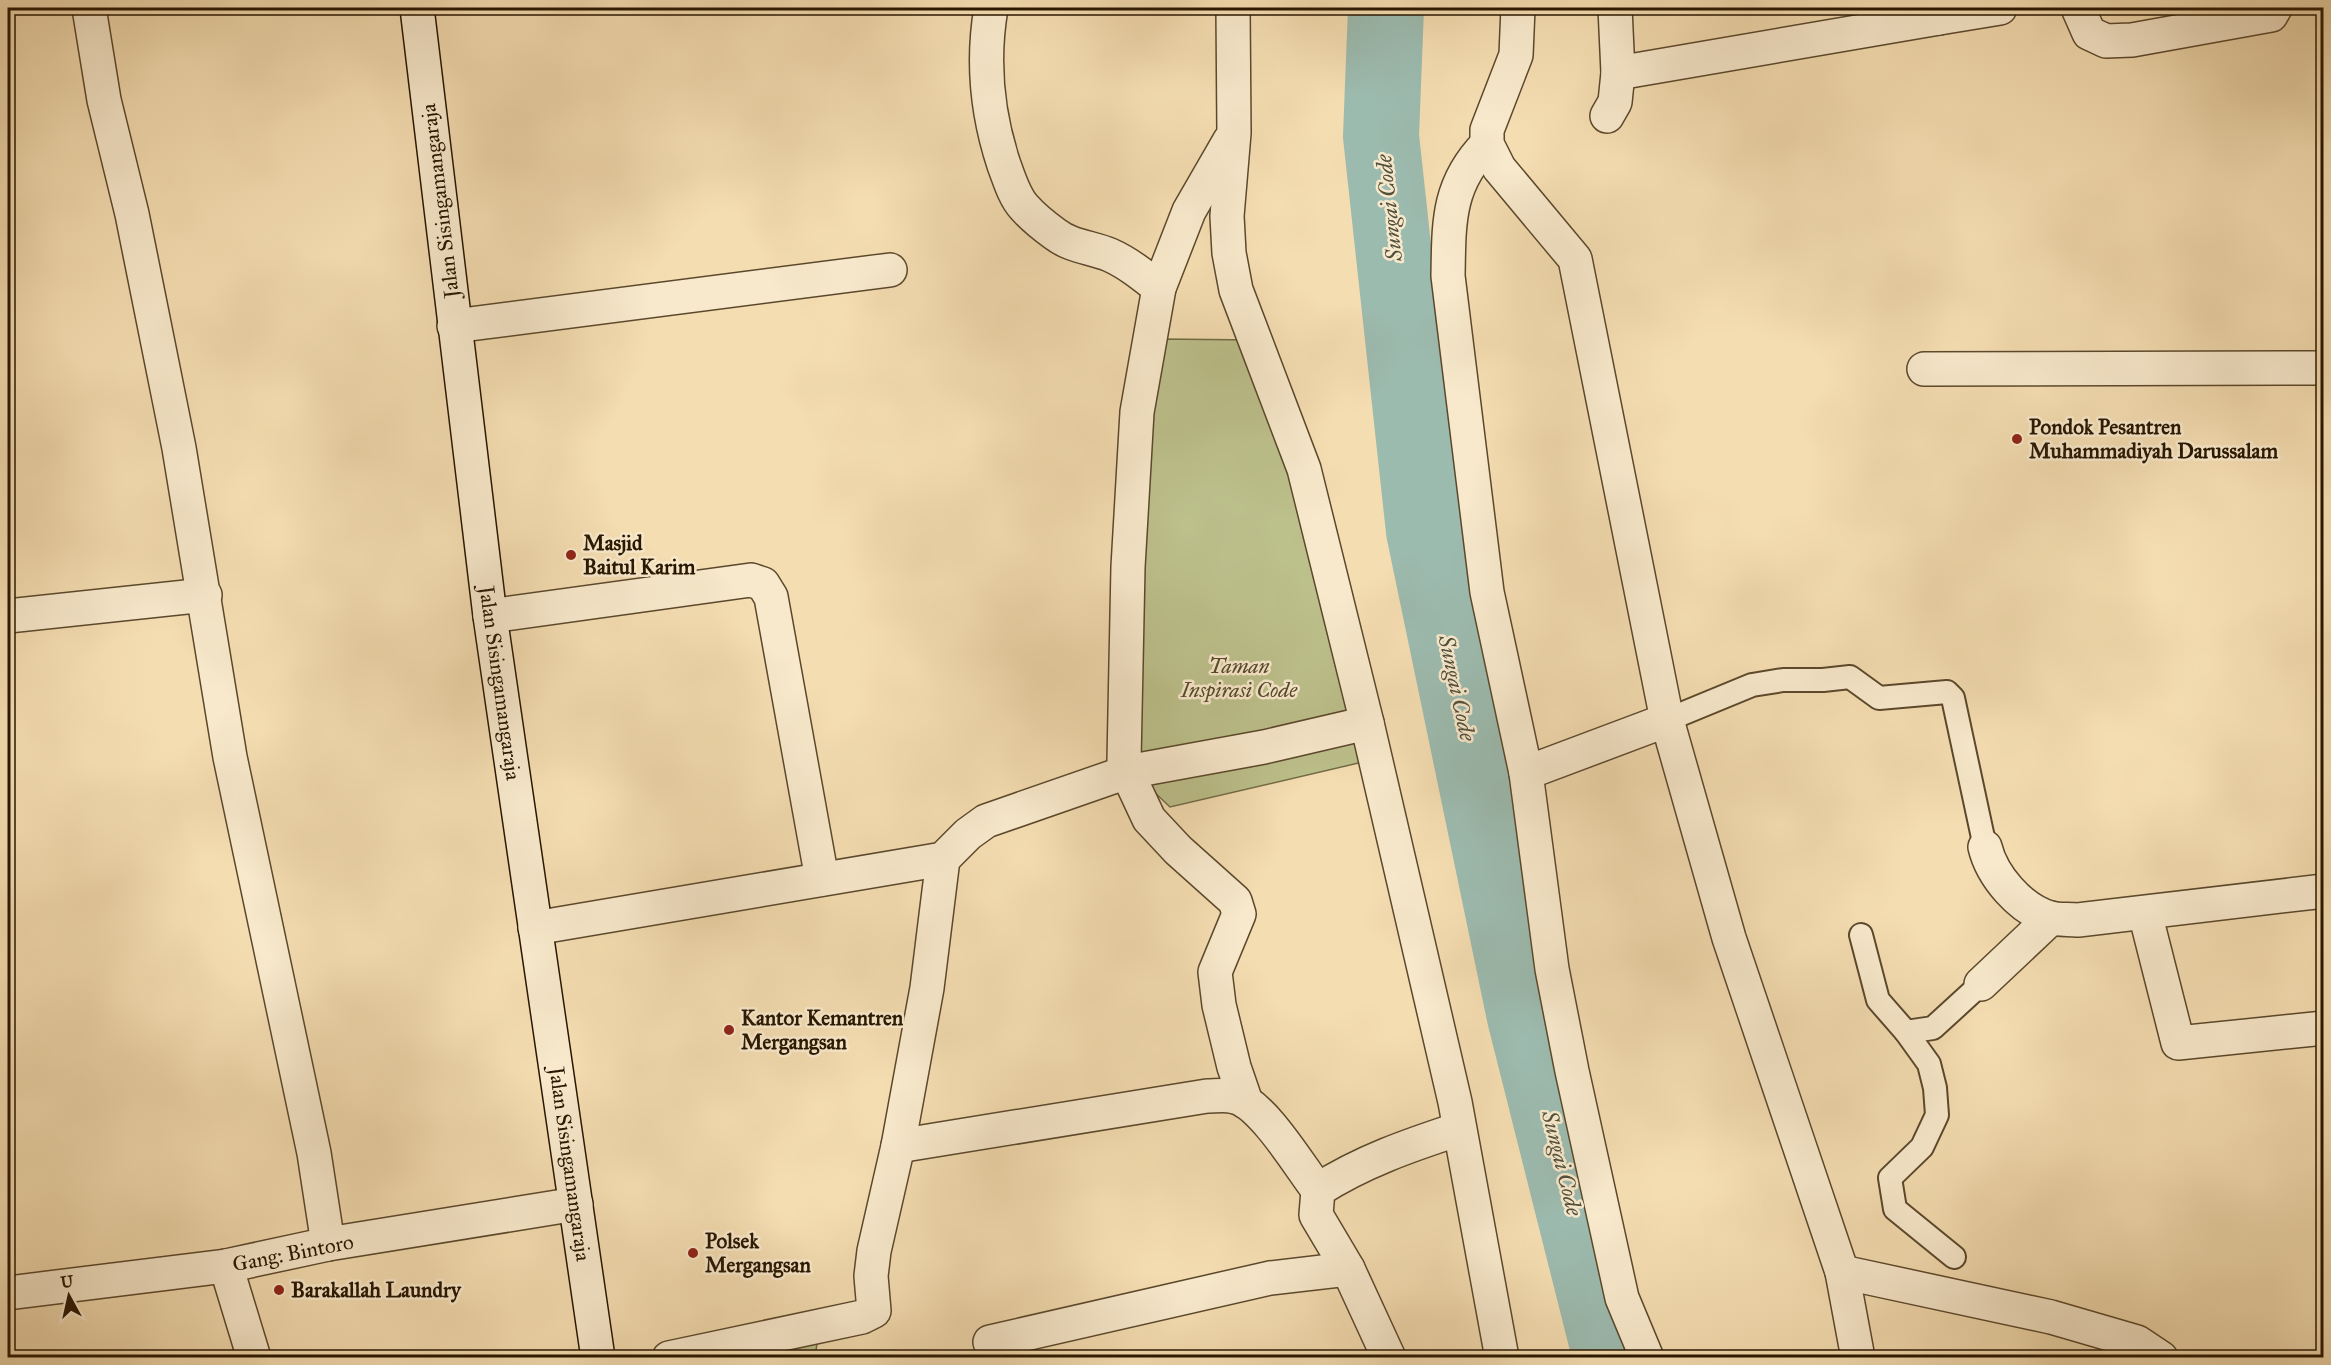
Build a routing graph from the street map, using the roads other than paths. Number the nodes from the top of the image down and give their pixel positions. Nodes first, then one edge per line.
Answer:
1 (89, 8) edge
2 (417, 8) edge
3 (991, 8) edge
4 (1233, 8) edge
5 (1518, 8) edge
6 (1616, 8) edge
7 (2000, 8) edge
8 (2078, 8) edge
9 (2275, 8) edge
10 (1938, 13) edge
11 (1618, 73) junction
12 (1607, 116) dead end
13 (1234, 133) junction
14 (1487, 144) junction
15 (890, 270) dead end
16 (1159, 288) junction
17 (454, 326) junction
18 (2324, 368) edge
19 (1924, 369) dead end
20 (205, 595) junction
21 (8, 616) edge
22 (490, 616) junction
23 (1667, 720) junction
24 (1367, 723) junction
25 (1127, 772) junction
26 (1526, 773) junction
27 (1986, 847) joint
28 (943, 859) junction
29 (822, 879) junction
30 (2324, 891) edge
31 (2145, 913) junction
32 (2051, 918) junction
33 (536, 928) junction
34 (1861, 935) dead end
35 (1989, 976) joint
36 (2324, 1028) edge
37 (1906, 1032) junction
38 (1246, 1102) junction
39 (1459, 1129) junction
40 (898, 1146) junction
41 (1318, 1190) junction
42 (576, 1204) junction
43 (328, 1244) junction
44 (1954, 1257) dead end
45 (226, 1266) junction
46 (1348, 1269) junction
47 (1842, 1272) junction
48 (8, 1293) edge
49 (990, 1342) dead end
50 (1388, 1357) edge
51 (254, 1358) edge
52 (598, 1358) edge
53 (669, 1358) edge
54 (1502, 1358) edge
55 (1647, 1358) edge
56 (1858, 1358) edge
57 (2161, 1358) edge

1 - 20 street
2 - 17 street, Jalan Sisingamangaraja
3 - 16 street
4 - 13 street
5 - 14 street
6 - 11 street
7 - 10 street
8 - 9 street
10 - 11 street
11 - 12 street
13 - 16 street
13 - 24 street
14 - 23 street
14 - 26 street
15 - 17 street
16 - 25 street
17 - 22 street, Jalan Sisingamangaraja
18 - 19 street
20 - 21 street
20 - 43 street
22 - 29 street
22 - 33 street, Jalan Sisingamangaraja
23 - 26 street
23 - 27 lane
23 - 47 street
24 - 25 street
24 - 39 street
25 - 28 street
25 - 38 street
26 - 55 street
27 - 32 street
28 - 29 street
28 - 40 street
29 - 33 street
30 - 31 street
31 - 32 street
31 - 36 street
32 - 35 street
33 - 42 street, Jalan Sisingamangaraja
34 - 37 lane
35 - 37 lane
37 - 44 lane
38 - 40 street
38 - 41 street
39 - 41 street
39 - 54 street
40 - 53 street
41 - 46 street
42 - 43 street, Gang: Bintoro
42 - 52 street, Jalan Sisingamangaraja
43 - 45 street, Gang: Bintoro
45 - 48 street, Gang: Bintoro
45 - 51 street
46 - 49 street
46 - 50 street
47 - 56 street
47 - 57 street

